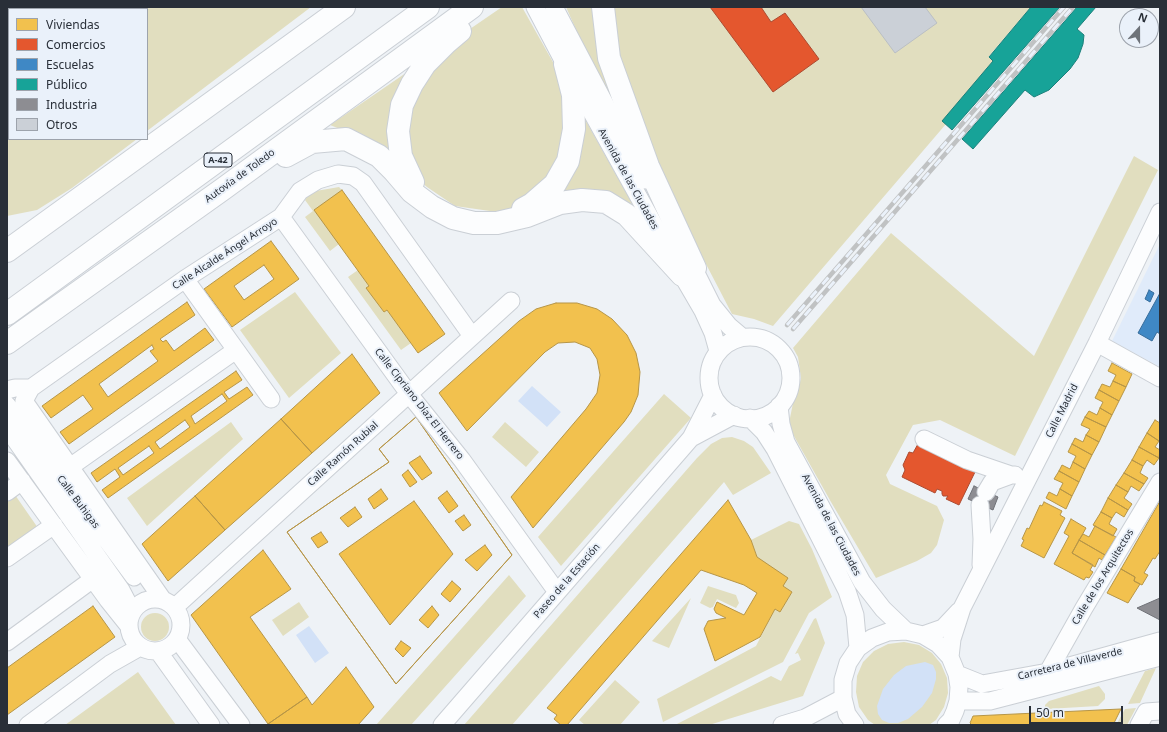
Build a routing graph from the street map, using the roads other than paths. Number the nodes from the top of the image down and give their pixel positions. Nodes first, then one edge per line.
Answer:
1 (344, 7) edge
2 (428, 7) edge
3 (472, 7) edge
4 (485, 7) edge
5 (535, 7) edge
6 (554, 7) edge
7 (603, 7) edge
8 (572, 58) junction
9 (223, 189) junction
10 (72, 204) junction
11 (432, 207) junction
12 (1160, 212) edge
13 (281, 217) junction
14 (498, 223) junction
15 (7, 231) edge
16 (7, 251) edge
17 (688, 272) junction
18 (185, 279) junction
19 (511, 301) dead end
20 (7, 314) edge
21 (472, 336) junction
22 (742, 337) junction
23 (7, 343) edge
24 (1097, 344) junction
25 (236, 350) junction
26 (718, 351) junction
27 (1160, 378) edge
28 (31, 388) junction
29 (7, 390) edge
30 (409, 394) junction
31 (713, 395) junction
32 (271, 399) dead end
33 (7, 405) edge
34 (779, 406) junction
35 (742, 417) junction
36 (12, 427) edge
37 (691, 438) junction
38 (924, 439) dead end
39 (7, 461) edge
40 (70, 467) junction
41 (1030, 474) junction
42 (1011, 475) junction
43 (22, 481) junction
44 (1160, 482) edge
45 (7, 492) edge
46 (54, 525) junction
47 (7, 558) edge
48 (981, 571) junction
49 (93, 579) junction
50 (557, 592) junction
51 (163, 602) junction
52 (962, 608) junction
53 (133, 630) junction
54 (906, 631) junction
55 (924, 635) junction
56 (177, 638) junction
57 (1160, 641) edge
58 (7, 642) edge
59 (858, 648) junction
60 (158, 651) junction
61 (950, 657) junction
62 (1160, 657) edge
63 (1048, 672) junction
64 (957, 674) junction
65 (843, 698) junction
66 (958, 701) junction
67 (1160, 711) edge
68 (28, 725) edge
69 (211, 725) edge
70 (241, 725) edge
71 (442, 725) edge
72 (782, 725) edge
73 (855, 725) edge
74 (946, 725) edge
75 (1140, 725) edge

1 - 10 highway
2 - 20 highway, A-42
3 - 9 highway, Autovía de Toledo / A-42
4 - 11 highway
5 - 8 street, Avenida de las Ciudades
6 - 8 street, Avenida de las Ciudades
7 - 17 highway
8 - 14 highway
8 - 17 street, Avenida de las Ciudades
9 - 11 highway
9 - 23 highway, Autovía de Toledo / A-42
10 - 15 highway
10 - 16 highway
11 - 14 highway
12 - 24 street, Calle Madrid
13 - 18 street, Calle Alcalde Ángel Arroyo
13 - 21 street, Calle Alcalde Ángel Arroyo
13 - 30 street, Calle Cipriano Díaz El Herrero
14 - 17 highway
17 - 22 street, Avenida de las Ciudades
17 - 26 street, Avenida de las Ciudades
18 - 25 street
18 - 28 street, Calle Alcalde Ángel Arroyo
19 - 21 street, Calle Ramón Rubial
21 - 30 street, Calle Ramón Rubial
22 - 26 street
22 - 34 street
24 - 27 street
24 - 41 street, Calle Madrid
25 - 32 street
25 - 40 street
26 - 31 street
28 - 29 street
28 - 40 street
30 - 50 street, Calle Cipriano Díaz El Herrero
30 - 51 street, Calle Ramón Rubial
31 - 35 street
31 - 37 street, Paseo de la Estación
33 - 36 street, Calle Buhigas
34 - 35 street
34 - 54 street, Avenida de las Ciudades
35 - 37 street, Paseo de la Estación
35 - 59 street, Avenida de las Ciudades
36 - 51 street, Calle Buhigas
36 - 53 street, Calle Buhigas
37 - 50 street, Paseo de la Estación
38 - 42 street
39 - 43 street
40 - 51 street
41 - 42 street
41 - 48 street, Calle Madrid
42 - 48 street
43 - 45 street
43 - 46 street
44 - 63 street, Calle de los Arquitectos
46 - 47 street
46 - 49 street
48 - 52 street, Calle Madrid
49 - 53 street
49 - 58 street
50 - 71 street, Paseo de la Estación
51 - 53 street
51 - 56 street
52 - 55 street, Calle Madrid
52 - 61 street, Calle Madrid
53 - 60 street
53 - 68 street
54 - 55 street
54 - 59 street
55 - 61 street
56 - 60 street
56 - 70 street
57 - 63 street, Carretera de Villaverde
59 - 65 street
60 - 69 street
61 - 64 street
62 - 66 street, Carretera de Villaverde
63 - 64 street, Carretera de Villaverde
64 - 66 street
65 - 72 street
65 - 73 street
66 - 74 street
67 - 75 street

